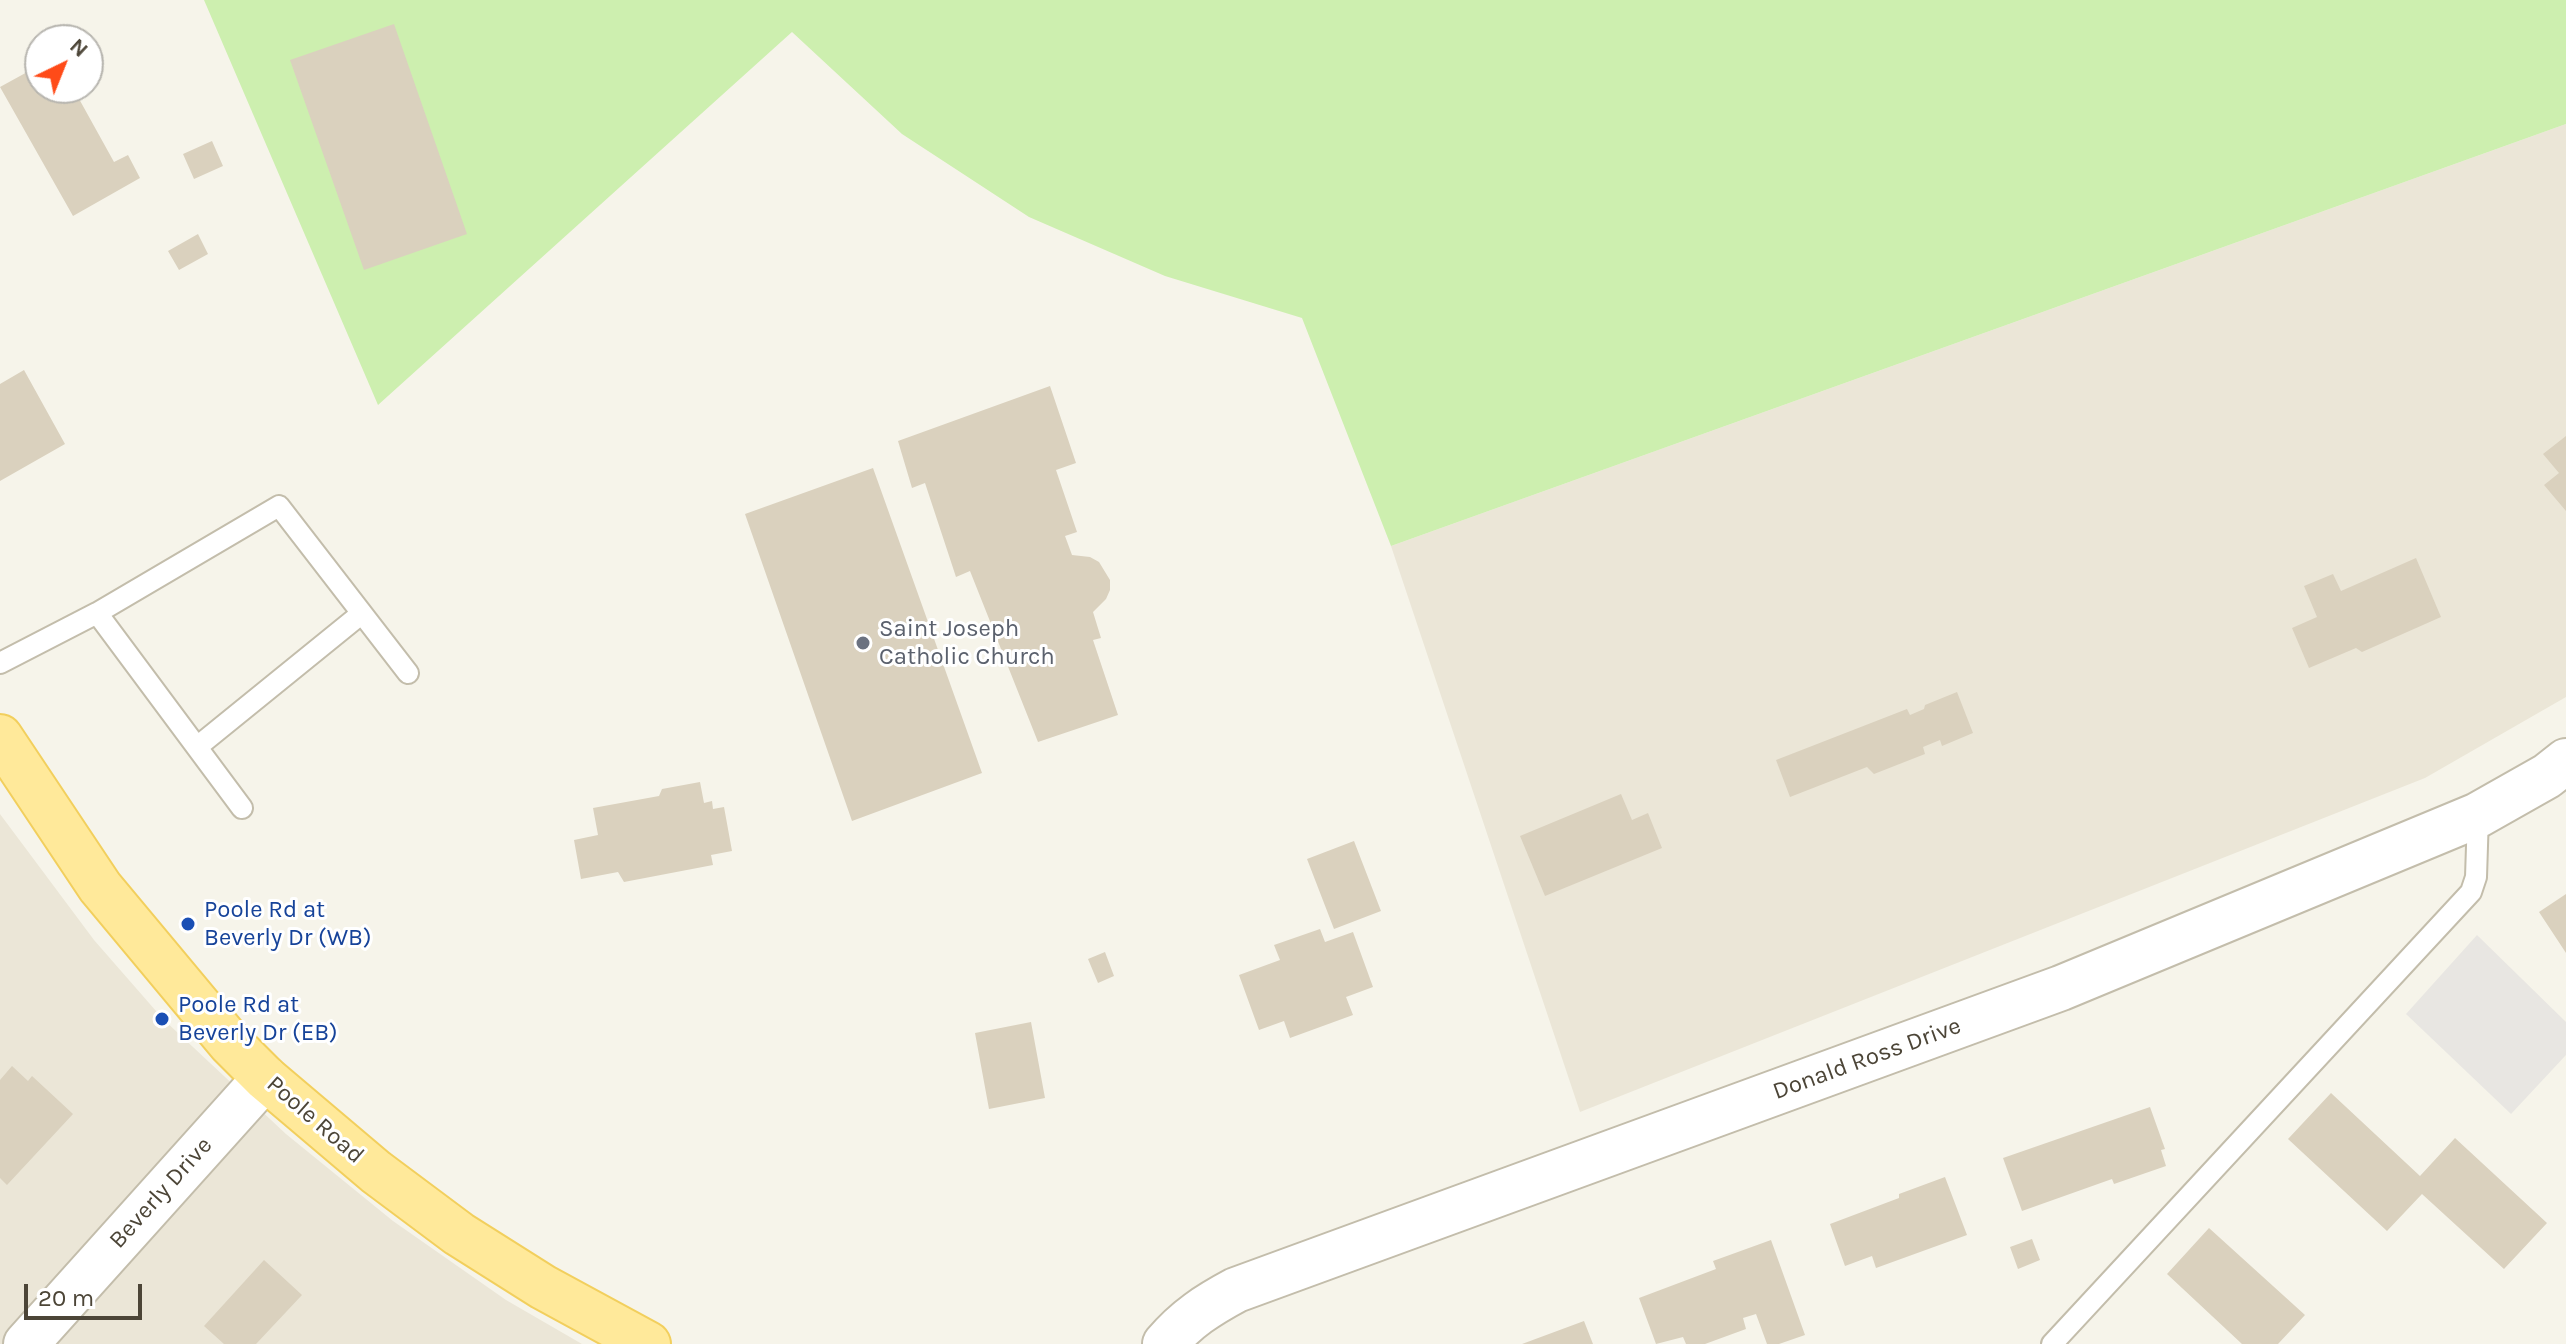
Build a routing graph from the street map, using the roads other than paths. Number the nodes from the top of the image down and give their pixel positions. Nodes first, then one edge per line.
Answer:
1 (97, 613) junction
2 (361, 614) junction
3 (0, 663) edge
4 (408, 673) dead end
5 (0, 737) edge
6 (197, 747) junction
7 (2566, 761) edge
8 (242, 808) dead end
9 (2478, 815) junction
10 (265, 1078) junction
11 (26, 1344) edge
12 (648, 1344) edge
13 (1165, 1344) edge
14 (2052, 1344) edge

1 - 2 lane
1 - 3 lane
1 - 6 lane
2 - 4 lane
2 - 6 lane
5 - 10 main road, Poole Road
6 - 8 lane
7 - 9 street, Donald Ross Drive
9 - 13 street, Donald Ross Drive
9 - 14 lane
10 - 11 street, Beverly Drive
10 - 12 main road, Poole Road

